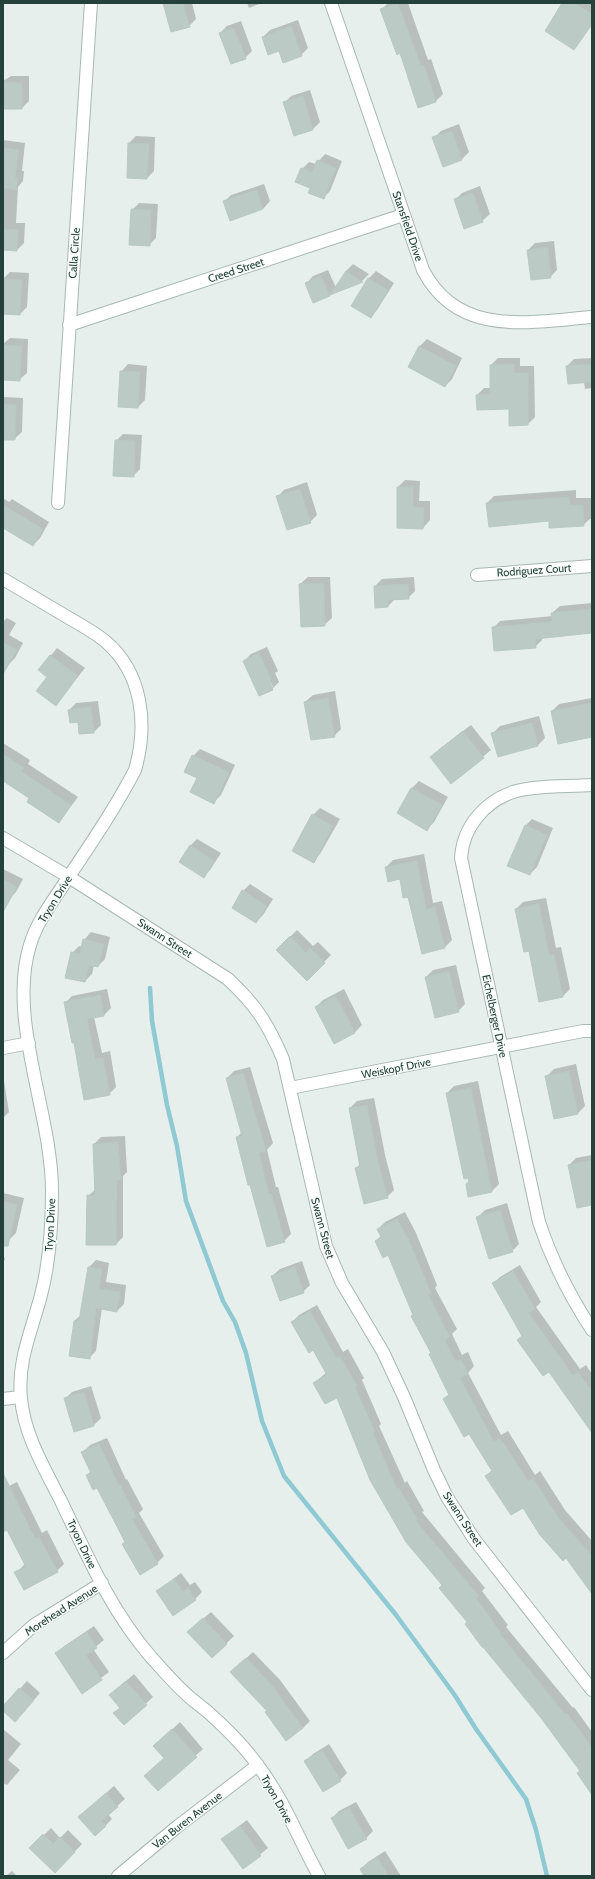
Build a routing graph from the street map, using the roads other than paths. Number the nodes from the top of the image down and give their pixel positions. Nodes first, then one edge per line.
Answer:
1 (91, 3) edge
2 (331, 3) edge
3 (403, 215) junction
4 (592, 317) edge
5 (69, 325) junction
6 (58, 503) dead end
7 (592, 566) edge
8 (477, 575) dead end
9 (3, 579) edge
10 (592, 785) edge
11 (3, 838) edge
12 (69, 877) junction
13 (592, 1031) edge
14 (29, 1043) junction
15 (3, 1048) edge
16 (502, 1048) junction
17 (290, 1088) junction
18 (592, 1330) edge
19 (20, 1397) junction
20 (3, 1399) edge
21 (102, 1583) junction
22 (3, 1653) edge
23 (592, 1690) edge
24 (258, 1765) junction
25 (118, 1876) edge
26 (319, 1876) edge

1 - 5 street, Calla Circle
2 - 3 street, Stansfield Drive
3 - 4 street, Stansfield Drive
3 - 5 street, Creed Street
5 - 6 street, Calla Circle
7 - 8 street, Rodriguez Court
9 - 12 street, Tryon Drive
10 - 16 street, Eichelberger Drive
11 - 12 street, Swann Street
12 - 14 street, Tryon Drive
12 - 17 street, Swann Street
13 - 16 street, Weiskopf Drive
14 - 15 street
14 - 19 street, Tryon Drive
16 - 17 street, Weiskopf Drive
16 - 18 street, Eichelberger Drive
17 - 23 street, Swann Street
19 - 20 street
19 - 21 street, Tryon Drive
21 - 22 street, Morehead Avenue
21 - 24 street, Tryon Drive
24 - 25 street, Van Buren Avenue
24 - 26 street, Tryon Drive

